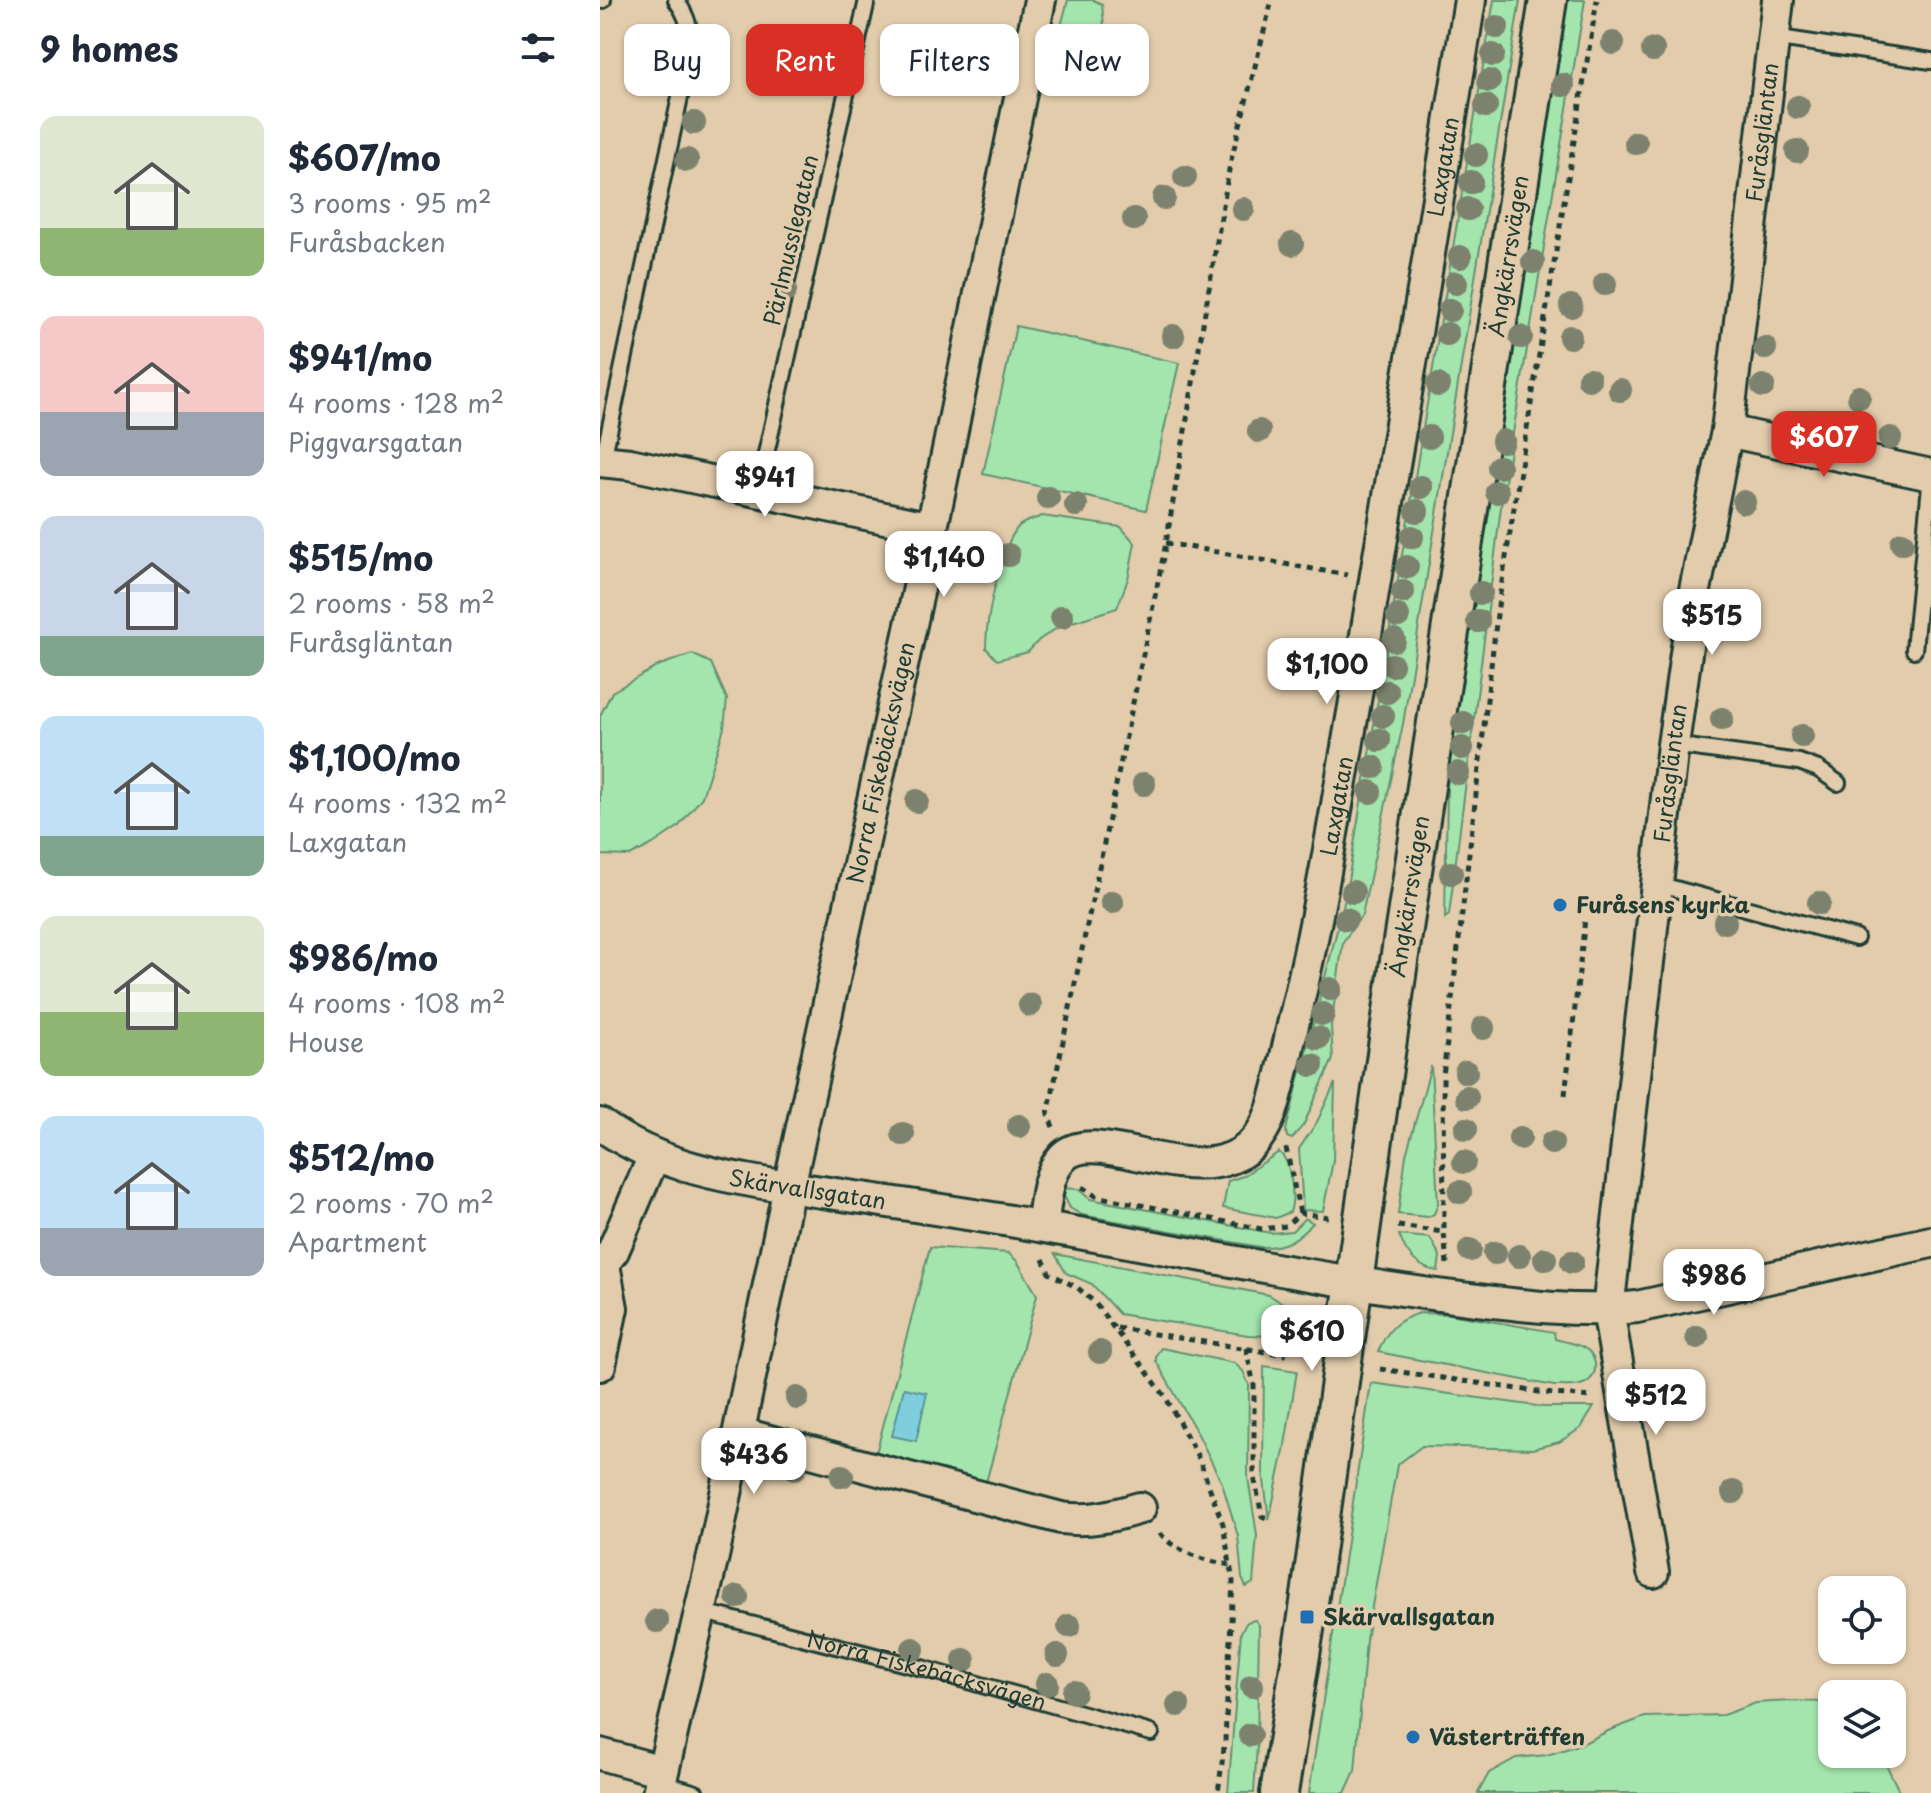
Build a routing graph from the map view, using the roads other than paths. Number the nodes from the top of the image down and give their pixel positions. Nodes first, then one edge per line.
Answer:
1 (676, 0) edge
2 (867, 0) edge
3 (1040, 0) edge
4 (1470, 0) edge
5 (1548, 0) edge
6 (1778, 0) edge
7 (1773, 37) junction
8 (1931, 61) edge
9 (1727, 431) junction
10 (601, 461) edge
11 (1931, 475) edge
12 (758, 490) junction
13 (932, 528) junction
14 (1914, 650) dead end
15 (1673, 745) junction
16 (1838, 783) dead end
17 (1657, 884) junction
18 (1856, 938) dead end
19 (600, 1124) edge
20 (654, 1156) junction
21 (789, 1187) junction
22 (1042, 1226) junction
23 (1931, 1242) edge
24 (602, 1266) edge
25 (1355, 1284) junction
26 (1608, 1310) junction
27 (600, 1365) edge
28 (739, 1433) junction
29 (1140, 1508) road end
30 (1653, 1572) dead end
31 (700, 1611) junction
32 (1151, 1733) dead end
33 (600, 1754) edge
34 (660, 1782) edge
35 (696, 1793) edge
36 (1279, 1793) edge

1 - 10 lane
2 - 12 lane, Pärlmusslegatan
3 - 13 street, Norra Fiskebäcksvägen
4 - 22 street, Laxgatan
5 - 25 street, Ängkärrsvägen
6 - 7 street, Furåsgläntan
7 - 8 lane
7 - 9 street, Furåsgläntan
9 - 11 street
9 - 15 street, Furåsgläntan
10 - 12 street
11 - 14 lane
12 - 13 street
13 - 21 street, Norra Fiskebäcksvägen
15 - 16 lane
15 - 17 street, Furåsgläntan
17 - 18 lane
17 - 26 street, Furåsgläntan
19 - 20 street, Skärvallsgatan
20 - 21 street, Skärvallsgatan
20 - 24 street
21 - 22 street, Skärvallsgatan
21 - 28 street, Norra Fiskebäcksvägen
22 - 25 street, Skärvallsgatan
23 - 26 street, Skärvallsgatan
24 - 27 street
25 - 26 street, Skärvallsgatan
25 - 36 street, Ängkärrsvägen
26 - 30 street, Furåsgläntan
28 - 29 street
28 - 31 street, Norra Fiskebäcksvägen
31 - 32 lane, Norra Fiskebäcksvägen
31 - 34 street, Norra Fiskebäcksvägen
33 - 34 street
34 - 35 lane

